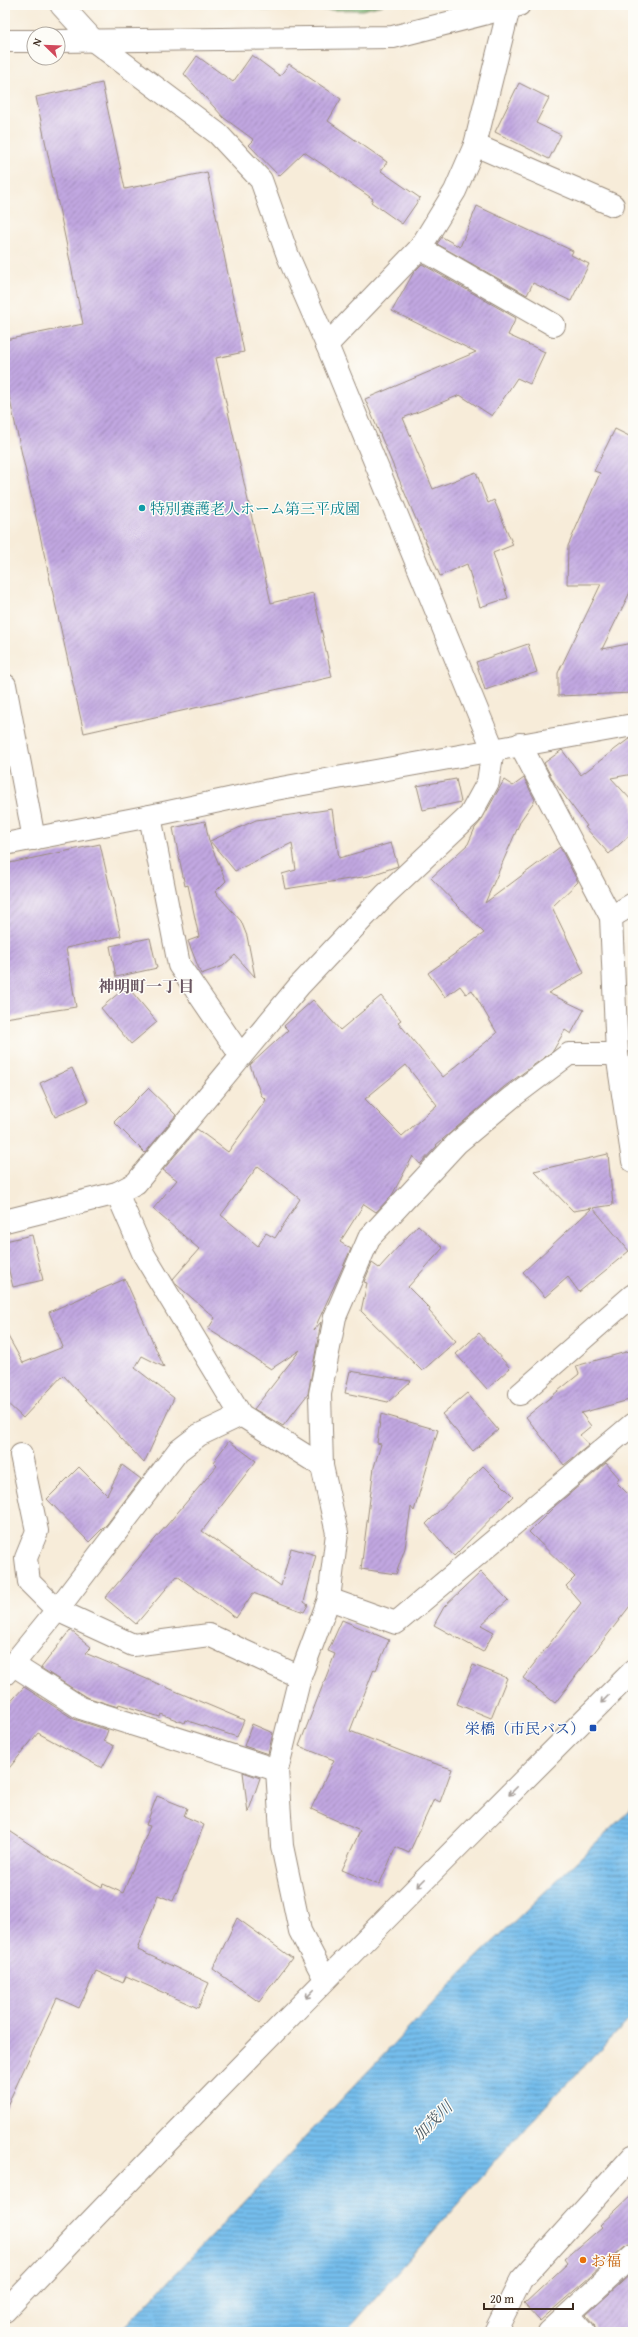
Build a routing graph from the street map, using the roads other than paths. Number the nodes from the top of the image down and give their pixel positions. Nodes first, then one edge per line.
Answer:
1 (62, 5) edge
2 (514, 6) edge
3 (5, 41) edge
4 (26, 41) edge
5 (66, 41) edge
6 (94, 41) junction
7 (475, 145) junction
8 (613, 205) dead end
9 (420, 248) junction
10 (554, 325) dead end
11 (327, 345) junction
12 (5, 685) edge
13 (633, 725) edge
14 (520, 744) junction
15 (493, 749) junction
16 (150, 816) junction
17 (34, 839) junction
18 (5, 844) edge
19 (633, 904) edge
20 (611, 917) junction
21 (616, 1054) junction
22 (241, 1056) junction
23 (633, 1161) edge
24 (118, 1193) junction
25 (5, 1221) edge
26 (633, 1295) edge
27 (520, 1394) dead end
28 (241, 1415) junction
29 (633, 1424) edge
30 (21, 1455) dead end
31 (322, 1466) junction
32 (329, 1599) junction
33 (57, 1610) junction
34 (8, 1669) edge
35 (633, 1671) edge
36 (300, 1677) junction
37 (277, 1770) junction
38 (325, 1979) junction
39 (633, 2156) edge
40 (633, 2255) edge
41 (5, 2311) edge
42 (569, 2315) junction
43 (495, 2332) edge
44 (549, 2332) edge
45 (584, 2332) edge

1 - 6 street
2 - 6 street
2 - 7 street
3 - 4 street
5 - 6 street
6 - 11 street
7 - 8 street
7 - 9 street
9 - 10 street
9 - 11 street
11 - 15 street
12 - 17 street
13 - 14 street
14 - 15 street
14 - 20 street
15 - 16 street
15 - 22 street
16 - 17 street
16 - 22 street
17 - 18 street
19 - 20 street
20 - 21 street
21 - 23 street
21 - 31 street
22 - 24 street
24 - 25 street
24 - 28 street
26 - 27 street
28 - 31 street
28 - 33 street
29 - 32 street
30 - 33 street
31 - 32 street
32 - 36 street
33 - 34 street
33 - 36 street
34 - 37 street
35 -> 38 street
36 - 37 street
37 - 38 street
38 -> 41 street
39 - 43 street
40 - 42 street
42 - 44 street
42 - 45 street

